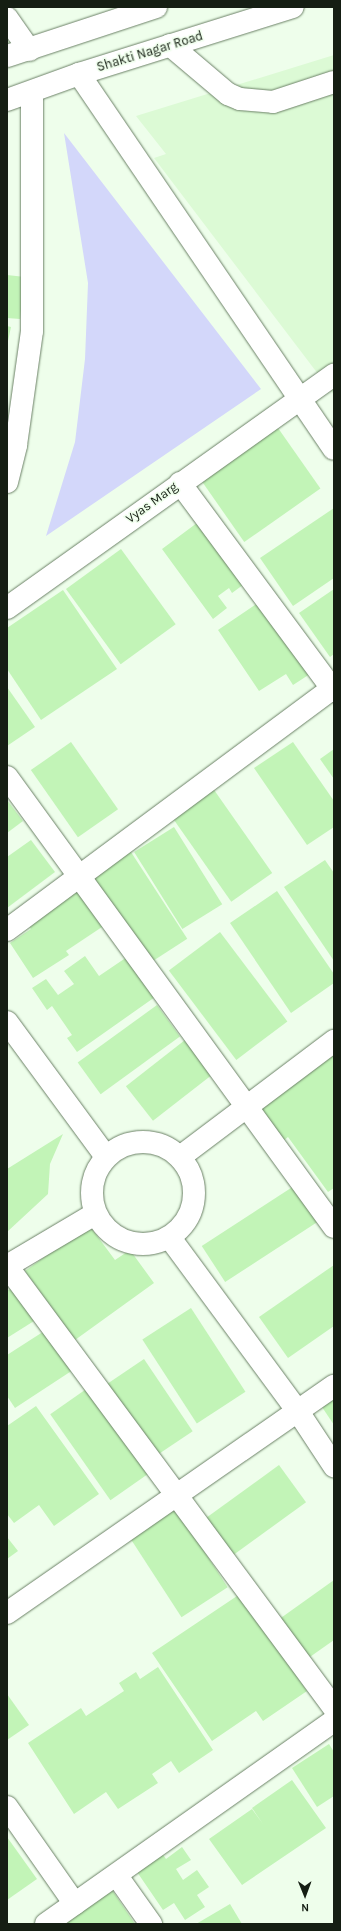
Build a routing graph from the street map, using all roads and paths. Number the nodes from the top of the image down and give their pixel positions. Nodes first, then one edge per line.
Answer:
1 (156, 7) edge
2 (293, 7) edge
3 (7, 18) edge
4 (170, 45) junction
5 (29, 50) junction
6 (7, 56) edge
7 (79, 74) junction
8 (334, 82) edge
9 (32, 93) junction
10 (7, 100) edge
11 (334, 375) edge
12 (298, 399) junction
13 (334, 449) edge
14 (7, 482) edge
15 (180, 483) junction
16 (7, 608) edge
17 (333, 689) edge
18 (7, 777) edge
19 (80, 878) junction
20 (7, 930) edge
21 (7, 1022) edge
22 (334, 1041) edge
23 (246, 1106) junction
24 (106, 1157) junction
25 (180, 1157) junction
26 (95, 1214) junction
27 (334, 1227) edge
28 (170, 1238) junction
29 (7, 1266) edge
30 (334, 1386) edge
31 (298, 1413) junction
32 (334, 1466) edge
33 (177, 1493) junction
34 (7, 1613) edge
35 (334, 1708) edge
36 (334, 1721) edge
37 (7, 1807) edge
38 (116, 1876) junction
39 (75, 1904) junction
40 (46, 1924) edge
41 (151, 1924) edge

1 - 5 street
2 - 4 street, Shakti Nagar Road
3 - 5 street
4 - 7 street, Shakti Nagar Road
4 - 8 street
5 - 6 street
7 - 9 street, Shakti Nagar Road
7 - 12 street
9 - 10 street, Shakti Nagar Road
9 - 14 street
11 - 12 street, Vyas Marg
12 - 13 street
12 - 15 street, Vyas Marg
15 - 16 street, Vyas Marg
15 - 17 street
17 - 19 street
18 - 19 street
19 - 20 street
19 - 23 street
21 - 24 street
22 - 23 street
23 - 25 street
23 - 27 street
24 - 25 street
24 - 26 street
25 - 28 street
26 - 28 street
26 - 29 street
28 - 31 street
29 - 33 street
30 - 31 street
31 - 32 street
31 - 33 street
33 - 34 street
33 - 35 street
36 - 38 street
37 - 39 street
38 - 39 street
38 - 41 street
39 - 40 street

